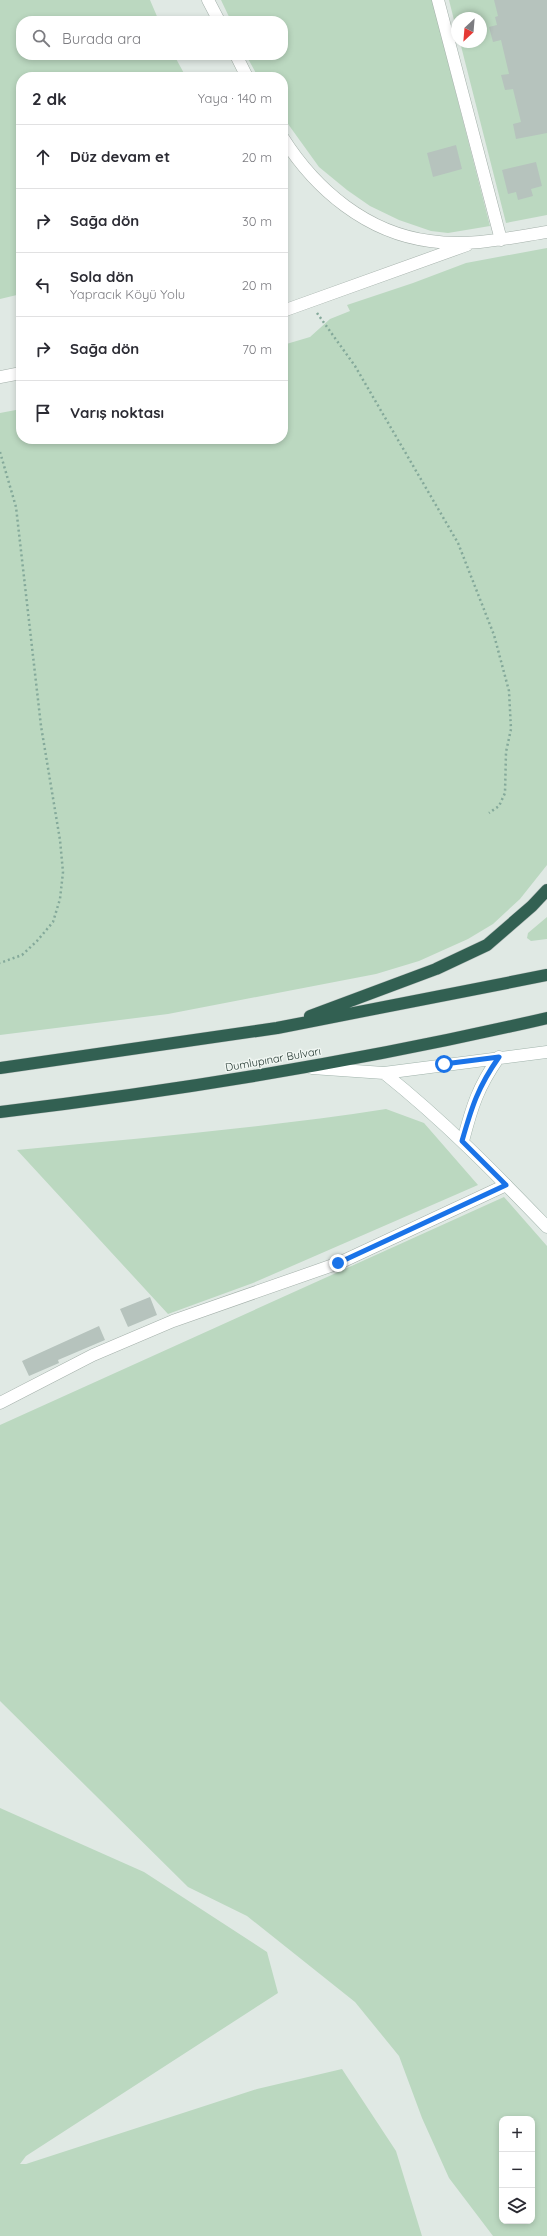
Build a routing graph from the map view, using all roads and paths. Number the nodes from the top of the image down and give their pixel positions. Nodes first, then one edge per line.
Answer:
1 (208, 0) edge
2 (438, 0) edge
3 (216, 16) edge
4 (238, 60) edge
5 (244, 72) edge
6 (288, 145) edge
7 (547, 232) edge
8 (502, 240) junction
9 (476, 242) junction
10 (309, 301) junction
11 (288, 309) edge
12 (16, 374) edge
13 (0, 377) edge
14 (0, 452) edge
15 (489, 814) dead end
16 (547, 890) edge
17 (0, 963) edge
18 (547, 975) edge
19 (547, 1018) edge
20 (276, 1028) junction
21 (547, 1052) edge
22 (499, 1057) junction
23 (0, 1068) edge
24 (303, 1068) junction
25 (384, 1073) junction
26 (0, 1112) edge
27 (462, 1141) junction
28 (506, 1185) junction
29 (547, 1227) edge
30 (0, 1403) edge

1 - 3 street
2 - 8 street
4 - 5 street
6 - 9 street
7 - 8 street
8 - 9 street
9 - 10 street
10 - 11 street
10 - 15 path
12 - 13 street
14 - 17 path
16 - 20 highway
18 - 20 highway
19 - 24 highway, Dumlupınar Bulvarı
20 - 23 highway
21 - 22 street
22 - 25 street
22 - 27 street
24 - 25 street
24 - 26 highway, Dumlupınar Bulvarı
25 - 27 street
27 - 28 street
28 - 29 street
28 - 30 street

